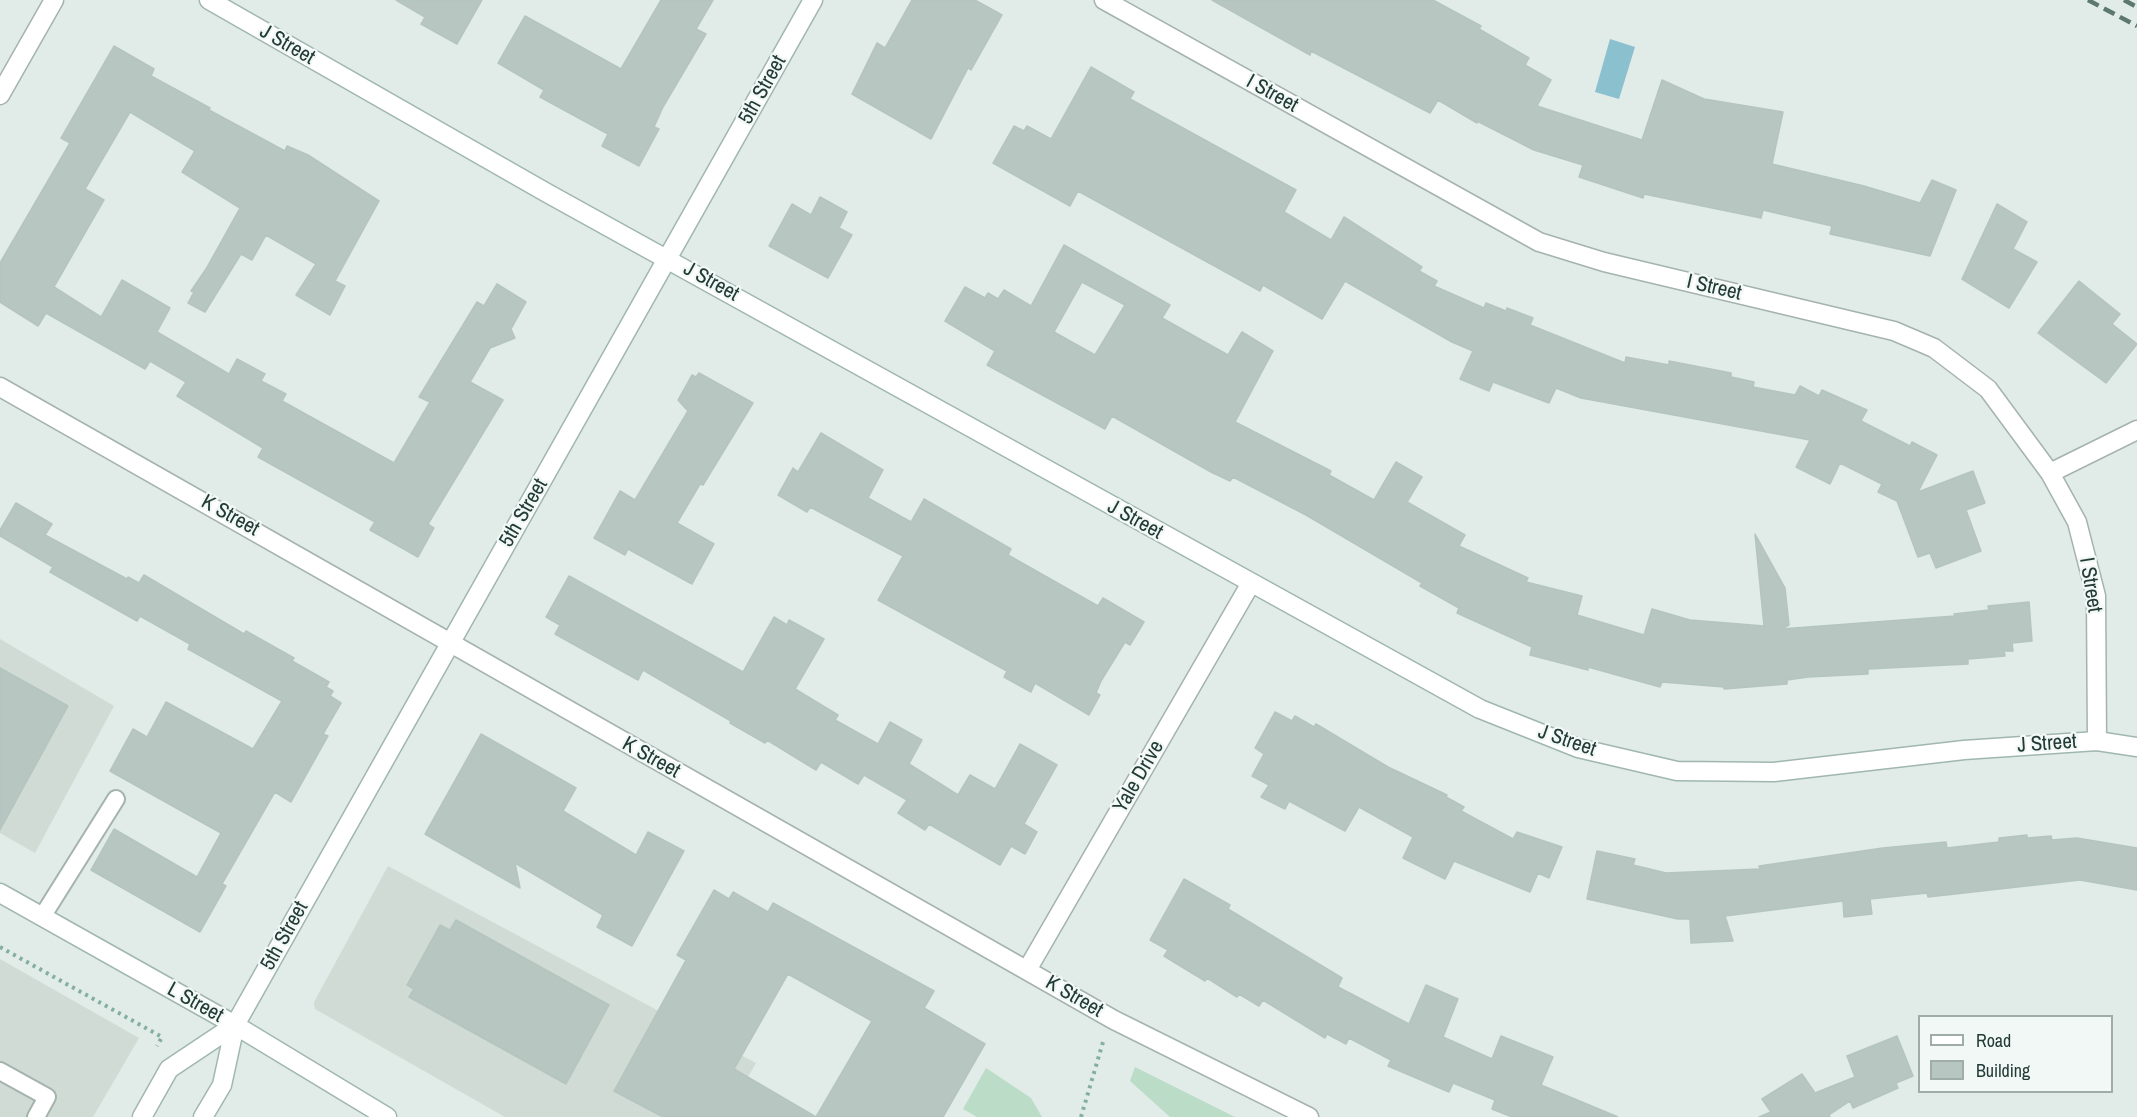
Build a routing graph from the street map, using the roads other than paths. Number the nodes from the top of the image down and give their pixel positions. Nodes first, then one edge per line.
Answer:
1 (54, 0) edge
2 (209, 0) edge
3 (813, 0) edge
4 (1104, 0) edge
5 (0, 95) edge
6 (668, 259) junction
7 (0, 387) edge
8 (2137, 430) edge
9 (2050, 473) junction
10 (1251, 583) junction
11 (450, 644) junction
12 (2097, 741) junction
13 (2137, 747) edge
14 (116, 799) dead end
15 (0, 893) edge
16 (42, 917) junction
17 (1027, 970) junction
18 (235, 1025) junction
19 (0, 1071) edge
20 (36, 1117) edge
21 (142, 1117) edge
22 (203, 1117) edge
23 (387, 1117) edge
24 (1309, 1117) edge

1 - 5 street
2 - 6 street, J Street
3 - 6 street, 5th Street
4 - 9 street, I Street
6 - 10 street, J Street
6 - 11 street, 5th Street
7 - 11 street, K Street
8 - 9 street
9 - 12 street, I Street
10 - 12 street, J Street
10 - 17 street, Yale Drive
11 - 17 street, K Street
11 - 18 street, 5th Street
12 - 13 street, J Street
14 - 16 lane
15 - 16 street, L Street
16 - 18 street, L Street
17 - 24 street, K Street
18 - 21 street, 5th Street
18 - 22 street, 5th Street
18 - 23 street, L Street
19 - 20 lane

